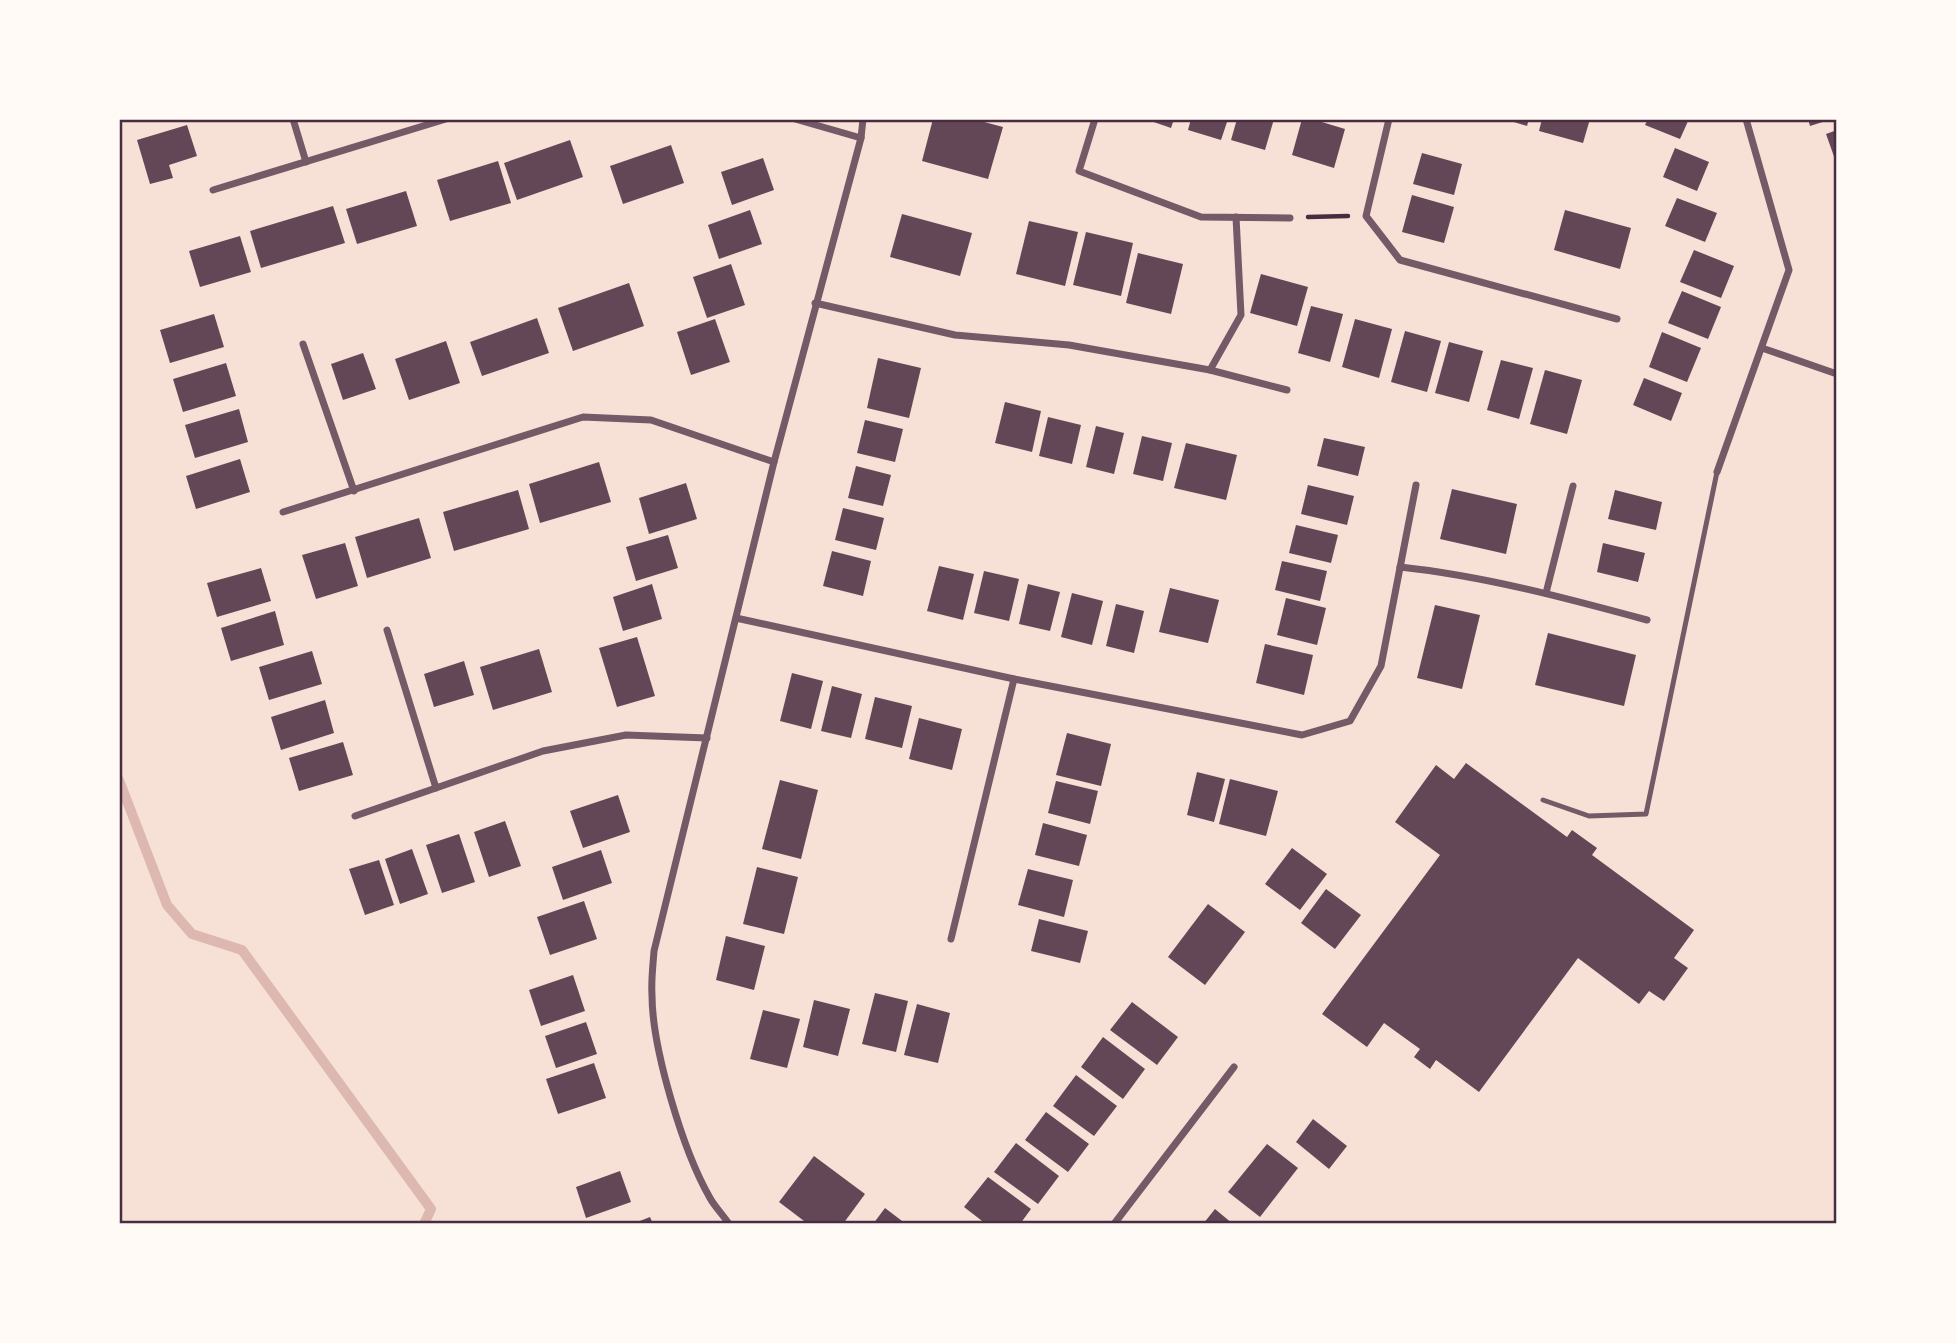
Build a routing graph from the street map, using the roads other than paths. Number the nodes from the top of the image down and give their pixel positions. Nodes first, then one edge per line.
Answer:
1 (293, 119) edge
2 (446, 119) edge
3 (795, 119) edge
4 (863, 119) edge
5 (1095, 119) edge
6 (1389, 119) edge
7 (1746, 119) edge
8 (860, 138) junction
9 (306, 162) junction
10 (213, 191) dead end
11 (1236, 217) junction
12 (1290, 218) road end
13 (816, 303) junction
14 (1617, 319) dead end
15 (303, 344) dead end
16 (1762, 348) junction
17 (1210, 370) junction
18 (1837, 374) edge
19 (1287, 390) dead end
20 (774, 463) junction
21 (1717, 472) joint
22 (1416, 485) dead end
23 (1573, 486) dead end
24 (354, 491) junction
25 (283, 512) dead end
26 (1400, 567) junction
27 (1546, 593) junction
28 (736, 618) junction
29 (1647, 620) dead end
30 (387, 630) dead end
31 (1014, 679) junction
32 (708, 738) junction
33 (436, 788) junction
34 (1543, 800) dead end
35 (355, 816) dead end
36 (951, 939) dead end
37 (1234, 1068) dead end
38 (729, 1224) edge
39 (1114, 1224) edge

1 - 9 street
2 - 9 street
3 - 8 street
4 - 8 street
5 - 11 street
6 - 14 street
7 - 16 street
8 - 13 street
9 - 10 street
11 - 12 street
11 - 17 street
13 - 17 street
13 - 20 street
15 - 24 street
16 - 18 street
16 - 21 street
17 - 19 street
20 - 24 street
20 - 28 street
21 - 34 lane
22 - 26 street
23 - 27 street
24 - 25 street
26 - 27 street
26 - 31 street
27 - 29 street
28 - 31 street
28 - 32 street
30 - 33 street
31 - 36 street
32 - 33 street
32 - 38 street
33 - 35 street
37 - 39 street

